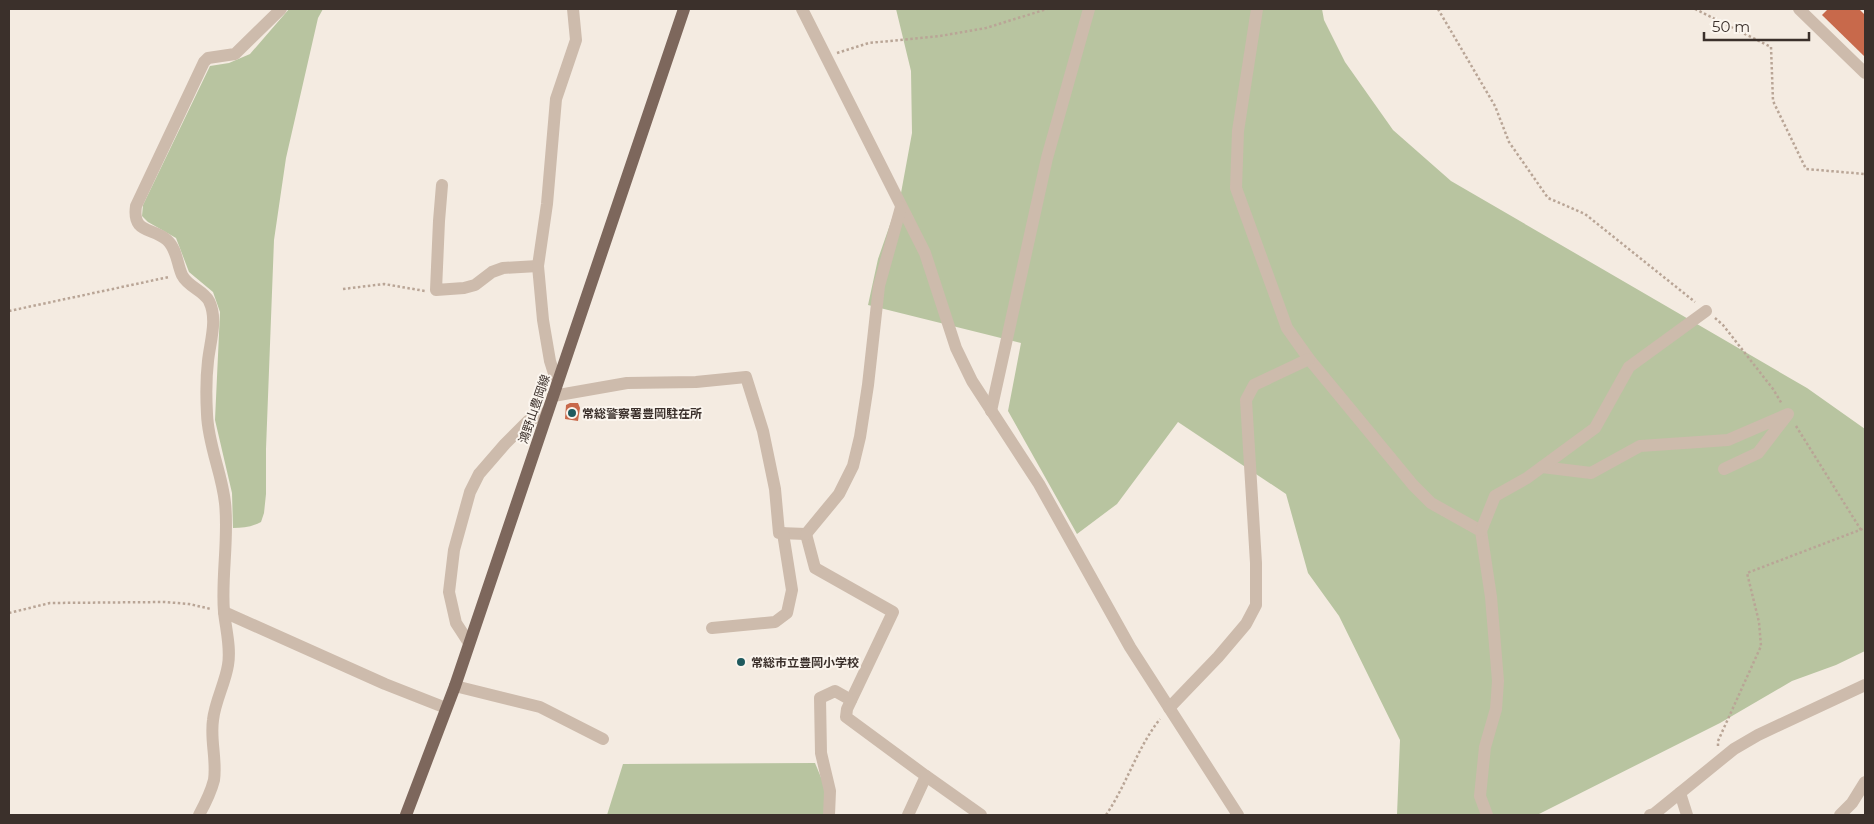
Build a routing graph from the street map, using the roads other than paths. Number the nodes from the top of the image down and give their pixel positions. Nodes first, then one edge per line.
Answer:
1 (281, 9) edge
2 (573, 9) edge
3 (684, 9) edge
4 (802, 9) edge
5 (1088, 9) edge
6 (1257, 9) edge
7 (1799, 9) edge
8 (1865, 73) edge
9 (442, 186) dead end
10 (901, 207) junction
11 (538, 266) junction
12 (1706, 311) road end
13 (1309, 359) junction
14 (557, 384) junction
15 (553, 396) junction
16 (991, 411) junction
17 (548, 412) junction
18 (1542, 467) junction
19 (1724, 469) dead end
20 (1481, 531) junction
21 (783, 533) junction
22 (806, 534) junction
23 (224, 612) junction
24 (712, 628) dead end
25 (469, 643) junction
26 (1865, 685) edge
27 (455, 686) junction
28 (851, 700) junction
29 (446, 708) junction
30 (1169, 708) junction
31 (603, 740) dead end
32 (926, 776) junction
33 (1865, 782) edge
34 (1680, 793) junction
35 (199, 815) edge
36 (406, 815) edge
37 (829, 815) edge
38 (908, 815) edge
39 (981, 815) edge
40 (1238, 815) edge
41 (1487, 815) edge
42 (1650, 815) edge
43 (1687, 815) edge
44 (1840, 815) edge

1 - 23 street
2 - 11 street
3 - 14 main road, 鴻野山豊岡線
4 - 10 street
5 - 16 street
6 - 13 street
7 - 8 street
9 - 11 street
10 - 16 street
10 - 22 street
11 - 14 street
12 - 18 street
13 - 20 street
13 - 30 street
14 - 15 main road, 鴻野山豊岡線
15 - 17 main road, 鴻野山豊岡線
15 - 21 street
16 - 30 street
17 - 25 main road, 鴻野山豊岡線
17 - 25 street
18 - 19 street
18 - 20 street
20 - 41 street
21 - 22 street
21 - 24 street
22 - 28 street
23 - 29 street
23 - 35 street
25 - 27 main road, 鴻野山豊岡線
26 - 34 street
27 - 29 main road, 鴻野山豊岡線
27 - 31 street
28 - 32 street
28 - 37 street
29 - 36 main road, 鴻野山豊岡線
30 - 40 street
32 - 38 street
32 - 39 street
33 - 44 street
34 - 42 street
34 - 43 street

